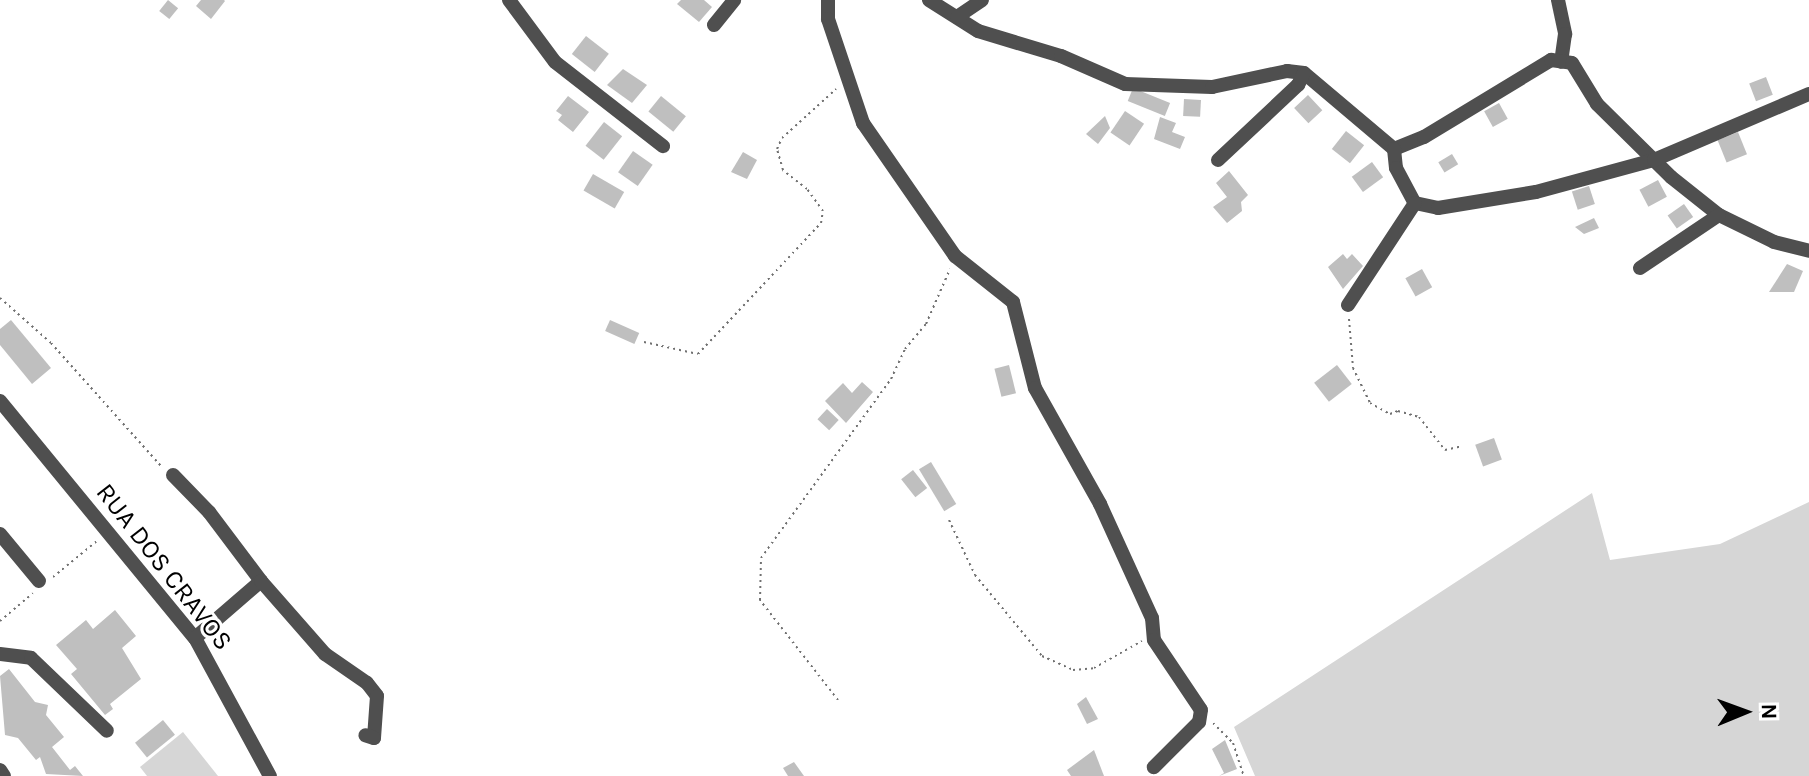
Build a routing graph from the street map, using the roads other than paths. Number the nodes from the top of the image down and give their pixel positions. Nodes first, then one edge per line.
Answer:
1 (509, 0) edge
2 (734, 0) edge
3 (828, 0) edge
4 (929, 0) edge
5 (982, 0) edge
6 (1558, 0) edge
7 (957, 17) junction
8 (714, 25) dead end
9 (1561, 62) junction
10 (1304, 73) junction
11 (1809, 94) edge
12 (663, 146) dead end
13 (1394, 149) junction
14 (1218, 160) dead end
15 (1654, 160) junction
16 (1415, 203) junction
17 (1719, 215) junction
18 (1809, 251) edge
19 (1640, 268) dead end
20 (1348, 305) road end
21 (0, 401) edge
22 (173, 475) road end
23 (0, 534) edge
24 (261, 581) junction
25 (40, 585) road end
26 (195, 638) junction
27 (0, 654) edge
28 (107, 731) dead end
29 (365, 735) dead end
30 (1154, 767) dead end
31 (0, 770) edge
32 (4, 776) edge
33 (270, 776) edge

1 - 12 street
2 - 8 street
3 - 30 street
4 - 7 street
5 - 7 street
6 - 9 street
7 - 10 street
9 - 13 street
9 - 15 street
10 - 13 street
10 - 14 street
11 - 15 street
13 - 16 street
15 - 16 street
15 - 17 street
16 - 20 street
17 - 18 street
17 - 19 street
21 - 26 street, RUA DOS CRAVOS
22 - 24 street
23 - 25 street
24 - 26 street
24 - 29 street
26 - 33 street, RUA DOS CRAVOS
27 - 28 street
31 - 32 street

